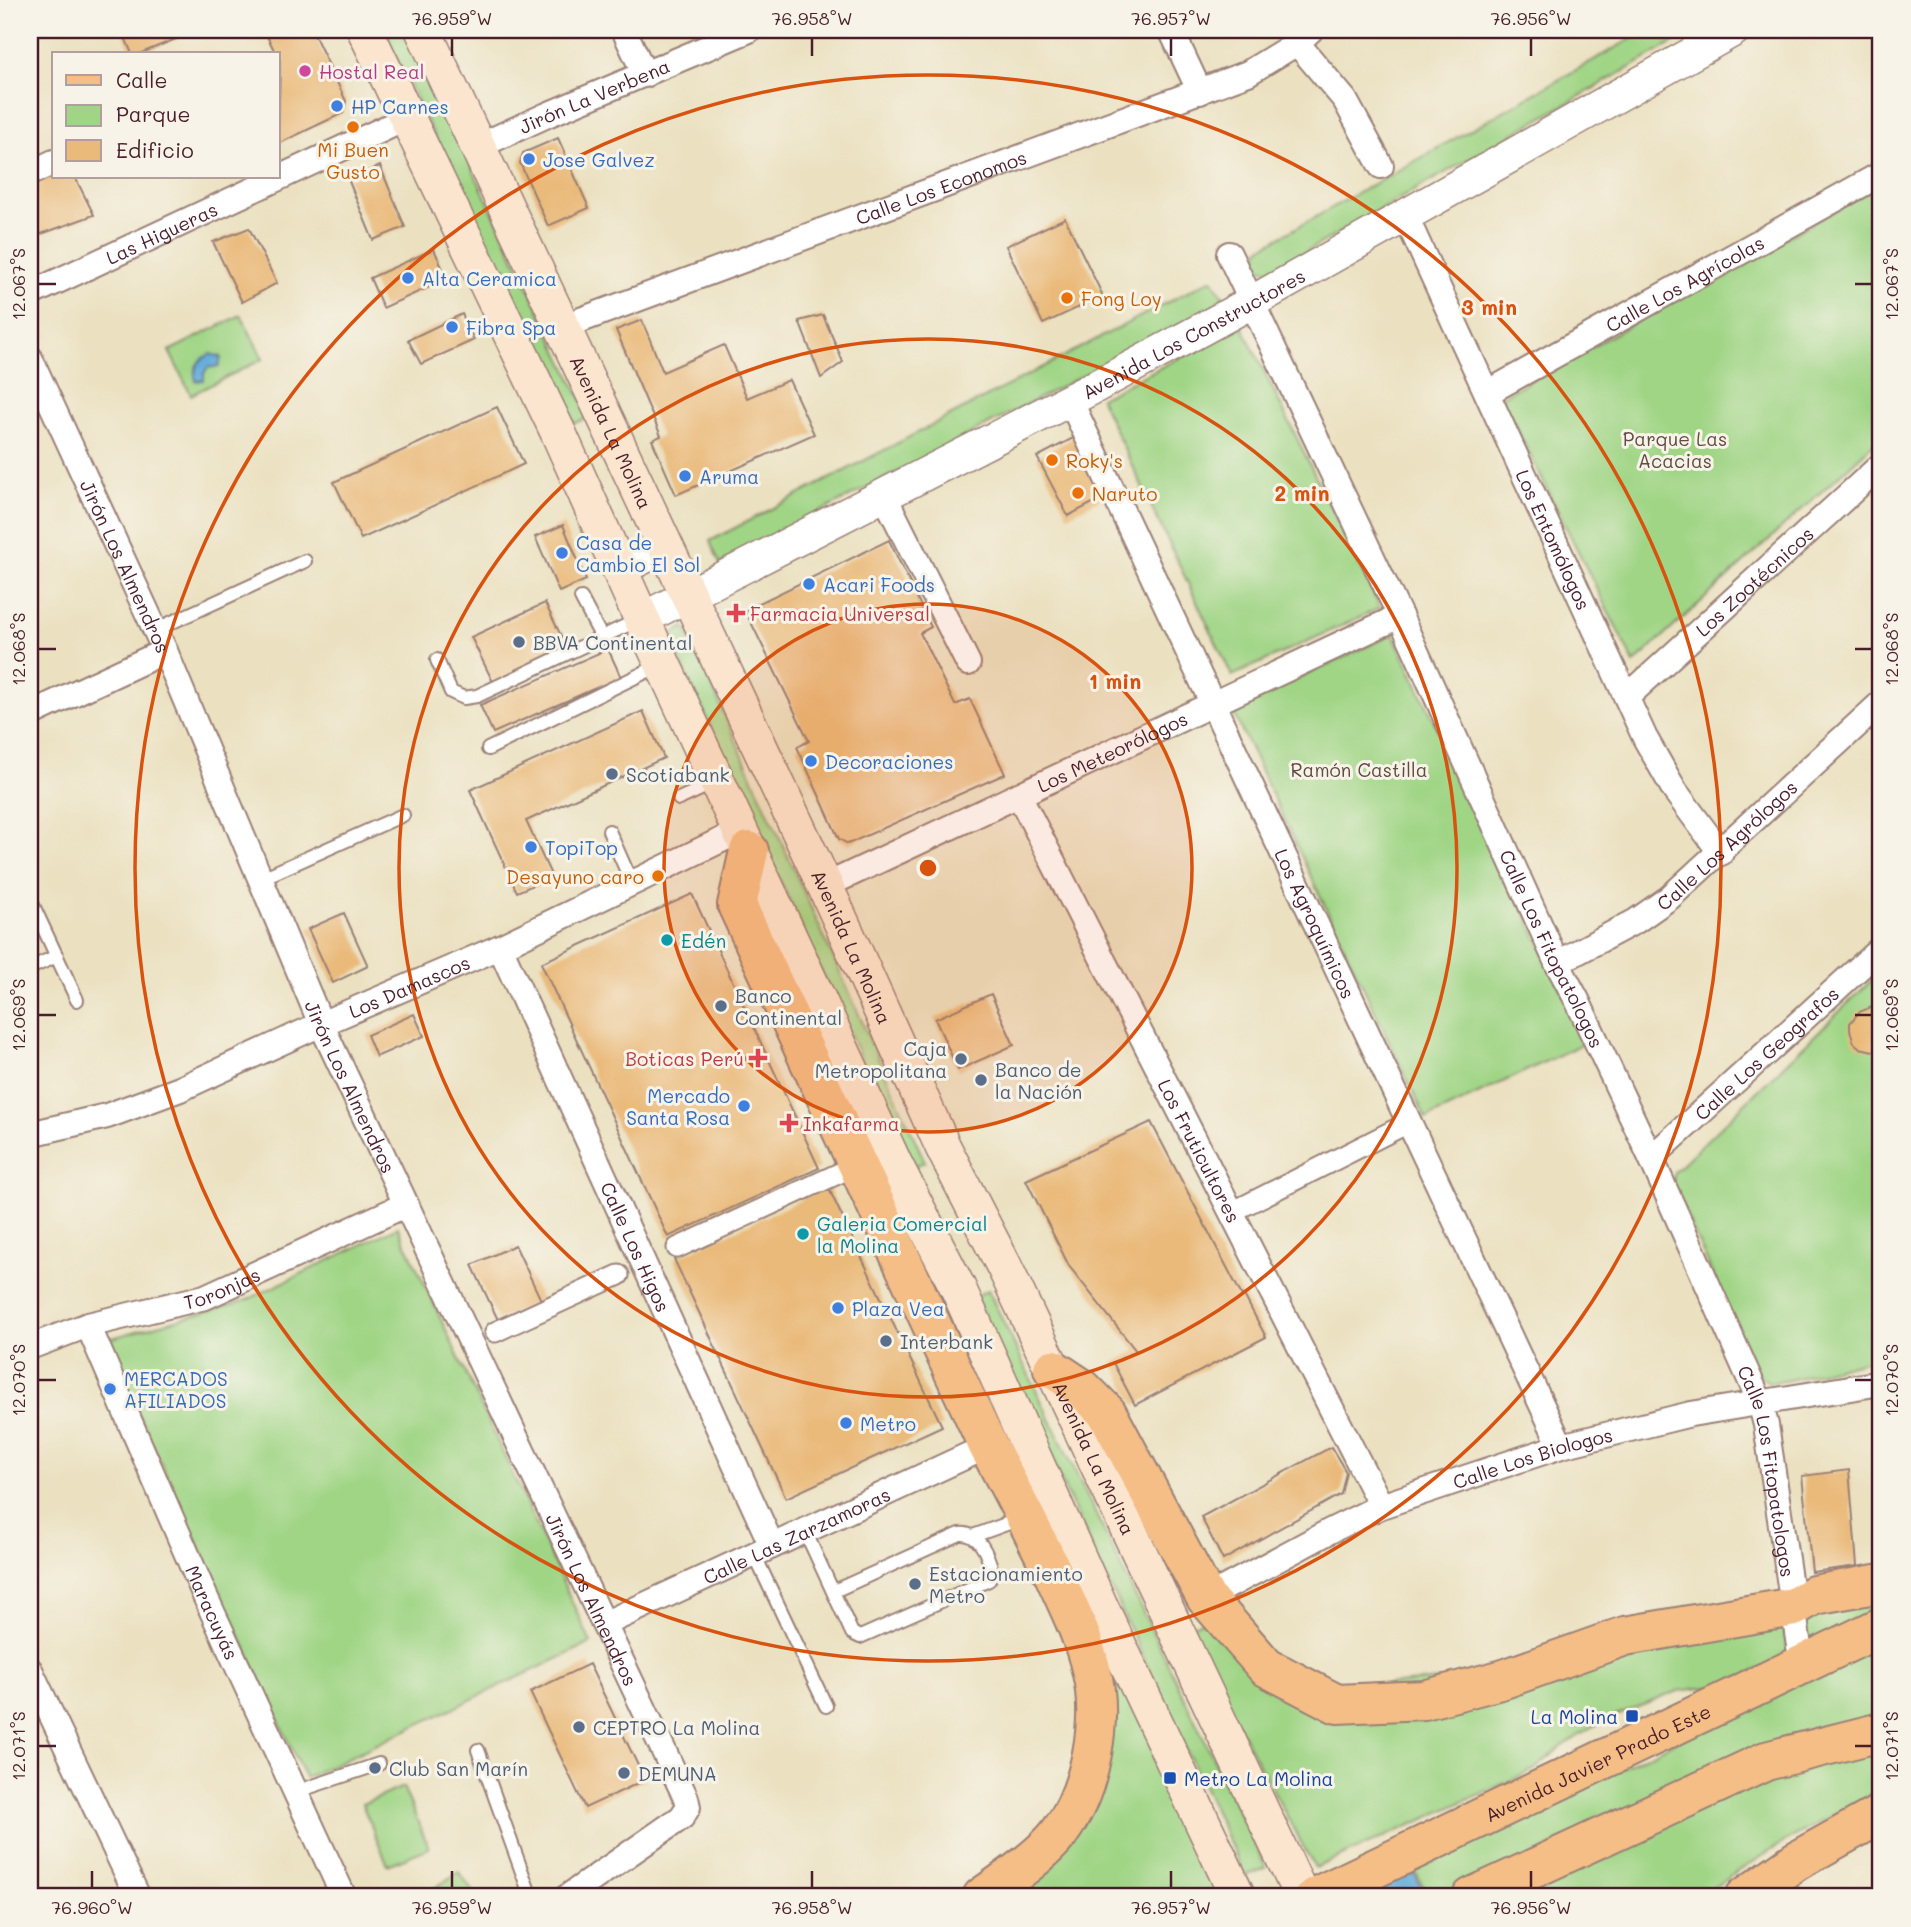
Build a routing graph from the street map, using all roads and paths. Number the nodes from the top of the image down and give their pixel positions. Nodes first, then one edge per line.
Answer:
1 (365, 30) edge
2 (422, 30) edge
3 (624, 30) edge
4 (749, 30) edge
5 (1171, 30) edge
6 (1734, 30) edge
7 (1304, 36) edge
8 (645, 75) junction
9 (1200, 92) junction
10 (407, 118) junction
11 (477, 147) junction
12 (52, 163) edge
13 (1381, 166) dead end
14 (30, 173) edge
15 (1881, 174) edge
16 (280, 177) edge
17 (278, 178) edge
18 (1405, 215) junction
19 (1229, 254) dead end
20 (30, 293) edge
21 (1252, 302) junction
22 (562, 327) junction
23 (30, 358) edge
24 (1487, 393) junction
25 (1070, 400) junction
26 (600, 409) junction
27 (558, 432) junction
28 (1881, 465) edge
29 (884, 495) junction
30 (664, 547) junction
31 (305, 561) dead end
32 (620, 569) junction
33 (688, 597) junction
34 (581, 598) dead end
35 (1399, 617) junction
36 (642, 619) junction
37 (602, 638) junction
38 (160, 641) junction
39 (437, 660) dead end
40 (968, 663) dead end
41 (663, 664) junction
42 (1627, 697) junction
43 (1881, 703) edge
44 (1213, 704) junction
45 (30, 714) edge
46 (488, 749) dead end
47 (717, 782) junction
48 (1019, 795) junction
49 (679, 799) dead end
50 (403, 815) dead end
51 (609, 831) dead end
52 (745, 841) junction
53 (1721, 853) junction
54 (260, 878) junction
55 (632, 883) junction
56 (825, 886) junction
57 (30, 899) edge
58 (500, 947) junction
59 (1881, 948) edge
60 (57, 956) junction
61 (1557, 963) junction
62 (30, 968) edge
63 (77, 1000) dead end
64 (321, 1024) junction
65 (1410, 1122) junction
66 (33, 1126) edge
67 (943, 1147) junction
68 (1651, 1158) junction
69 (857, 1165) junction
70 (895, 1165) junction
71 (405, 1205) junction
72 (1231, 1212) junction
73 (677, 1248) dead end
74 (944, 1260) junction
75 (619, 1275) dead end
76 (88, 1325) junction
77 (495, 1332) dead end
78 (30, 1347) edge
79 (947, 1359) junction
80 (1053, 1369) junction
81 (1881, 1383) edge
82 (1760, 1402) junction
83 (988, 1446) junction
84 (1562, 1446) junction
85 (1381, 1506) junction
86 (1041, 1511) junction
87 (805, 1531) junction
88 (972, 1536) junction
89 (763, 1550) junction
90 (1881, 1583) edge
91 (834, 1591) junction
92 (1206, 1598) junction
93 (1794, 1607) junction
94 (604, 1623) junction
95 (1881, 1628) edge
96 (1802, 1666) junction
97 (30, 1670) edge
98 (826, 1706) dead end
99 (1881, 1732) edge
100 (478, 1750) dead end
101 (379, 1764) dead end
102 (295, 1792) junction
103 (1881, 1814) edge
104 (138, 1897) edge
105 (344, 1897) edge
106 (531, 1897) edge
107 (567, 1897) edge
108 (982, 1897) edge
109 (1238, 1897) edge
110 (1302, 1897) edge
111 (1315, 1897) edge
112 (1472, 1897) edge
113 (1745, 1897) edge

1 - 10 main road
2 - 11 main road, Avenida La Molina
3 - 8 street
4 - 8 street, Jirón La Verbena
5 - 9 street
6 - 18 street, Avenida Los Constructores
7 - 9 street, Calle Los Economos
7 - 13 street
8 - 11 street, Jirón La Verbena
9 - 22 street, Calle Los Economos
10 - 16 street, Las Higueras
10 - 27 main road
11 - 22 main road, Avenida La Molina
12 - 14 street
15 - 24 street, Calle Los Agrícolas
17 - 20 street, Las Higueras
18 - 21 street, Avenida Los Constructores
18 - 24 street, Los Entomólogos
19 - 21 street, Calle Los Fitopatologos
21 - 25 street, Avenida Los Constructores
21 - 35 street, Calle Los Fitopatologos
22 - 26 main road, Avenida La Molina
23 - 38 street, Jirón Los Almendros
24 - 42 street, Los Entomólogos
25 - 29 street, Avenida Los Constructores
25 - 44 street, Los Agroquímicos
26 - 27 main road
26 - 30 main road, Avenida La Molina
27 - 32 main road
28 - 42 street, Los Zootécnicos
29 - 33 street, Avenida Los Constructores
29 - 40 street
30 - 32 street
30 - 33 main road, Avenida La Molina
31 - 38 lane
32 - 36 main road
33 - 36 street, Avenida Los Constructores
33 - 56 main road, Avenida La Molina
34 - 37 lane
35 - 44 street, Los Meteorólogos
35 - 61 street, Calle Los Fitopatologos
36 - 37 lane
36 - 41 main road
37 - 39 lane
38 - 45 street
38 - 54 street, Jirón Los Almendros
41 - 46 lane
41 - 47 main road
42 - 53 street, Los Entomólogos
43 - 53 street, Calle Los Agrólogos
44 - 48 street, Los Meteorólogos
44 - 65 street, Los Agroquímicos
47 - 49 lane
47 - 52 main road
48 - 56 street, Los Meteorólogos
48 - 72 street, Los Fruticultores
50 - 54 lane
51 - 55 lane
52 - 55 street, Los Damascos
52 - 69 main road
52 - 70 main road
53 - 61 street, Calle Los Agrólogos
54 - 64 street, Jirón Los Almendros
55 - 58 street, Los Damascos
56 - 67 main road, Avenida La Molina
57 - 60 lane
58 - 64 street, Los Damascos
58 - 89 street, Calle Los Higos
59 - 68 street, Calle Los Geografos
60 - 62 lane
60 - 63 lane
61 - 68 street, Calle Los Fitopatologos
64 - 66 street, Los Damascos
64 - 71 street, Jirón Los Almendros
65 - 72 street
65 - 84 street, Los Agroquímicos
67 - 70 main road
67 - 80 main road, Avenida La Molina
68 - 82 street, Calle Los Fitopatologos
69 - 73 street
69 - 79 main road
70 - 74 main road
71 - 76 street, Toronjas
71 - 94 street, Jirón Los Almendros
72 - 85 street, Los Fruticultores
74 - 79 main road
74 - 86 main road
75 - 77 street
76 - 78 street, Toronjas
76 - 102 street, Maracuyás
79 - 83 main road
80 - 92 main road
80 - 110 main road, Avenida La Molina
81 - 82 street, Calle Los Biologos
82 - 84 street, Calle Los Biologos
82 - 93 street, Calle Los Fitopatologos
83 - 86 main road
83 - 87 street, Calle Las Zarzamoras
84 - 85 street, Calle Los Biologos
85 - 92 street, Calle Los Biologos
86 - 88 lane
86 - 108 main road
86 - 109 main road
87 - 89 street, Calle Las Zarzamoras
87 - 91 lane
88 - 91 lane
88 - 91 lane
89 - 94 street, Calle Las Zarzamoras
89 - 98 lane
90 - 93 main road
92 - 93 main road
93 - 96 street, Calle Los Fitopatologos
94 - 107 street, Jirón Los Almendros
95 - 96 main road, Avenida Javier Prado Este
96 - 111 main road, Avenida Javier Prado Este
97 - 104 street
99 - 112 main road
100 - 106 lane
101 - 102 lane
102 - 105 street, Maracuyás
103 - 113 main road

